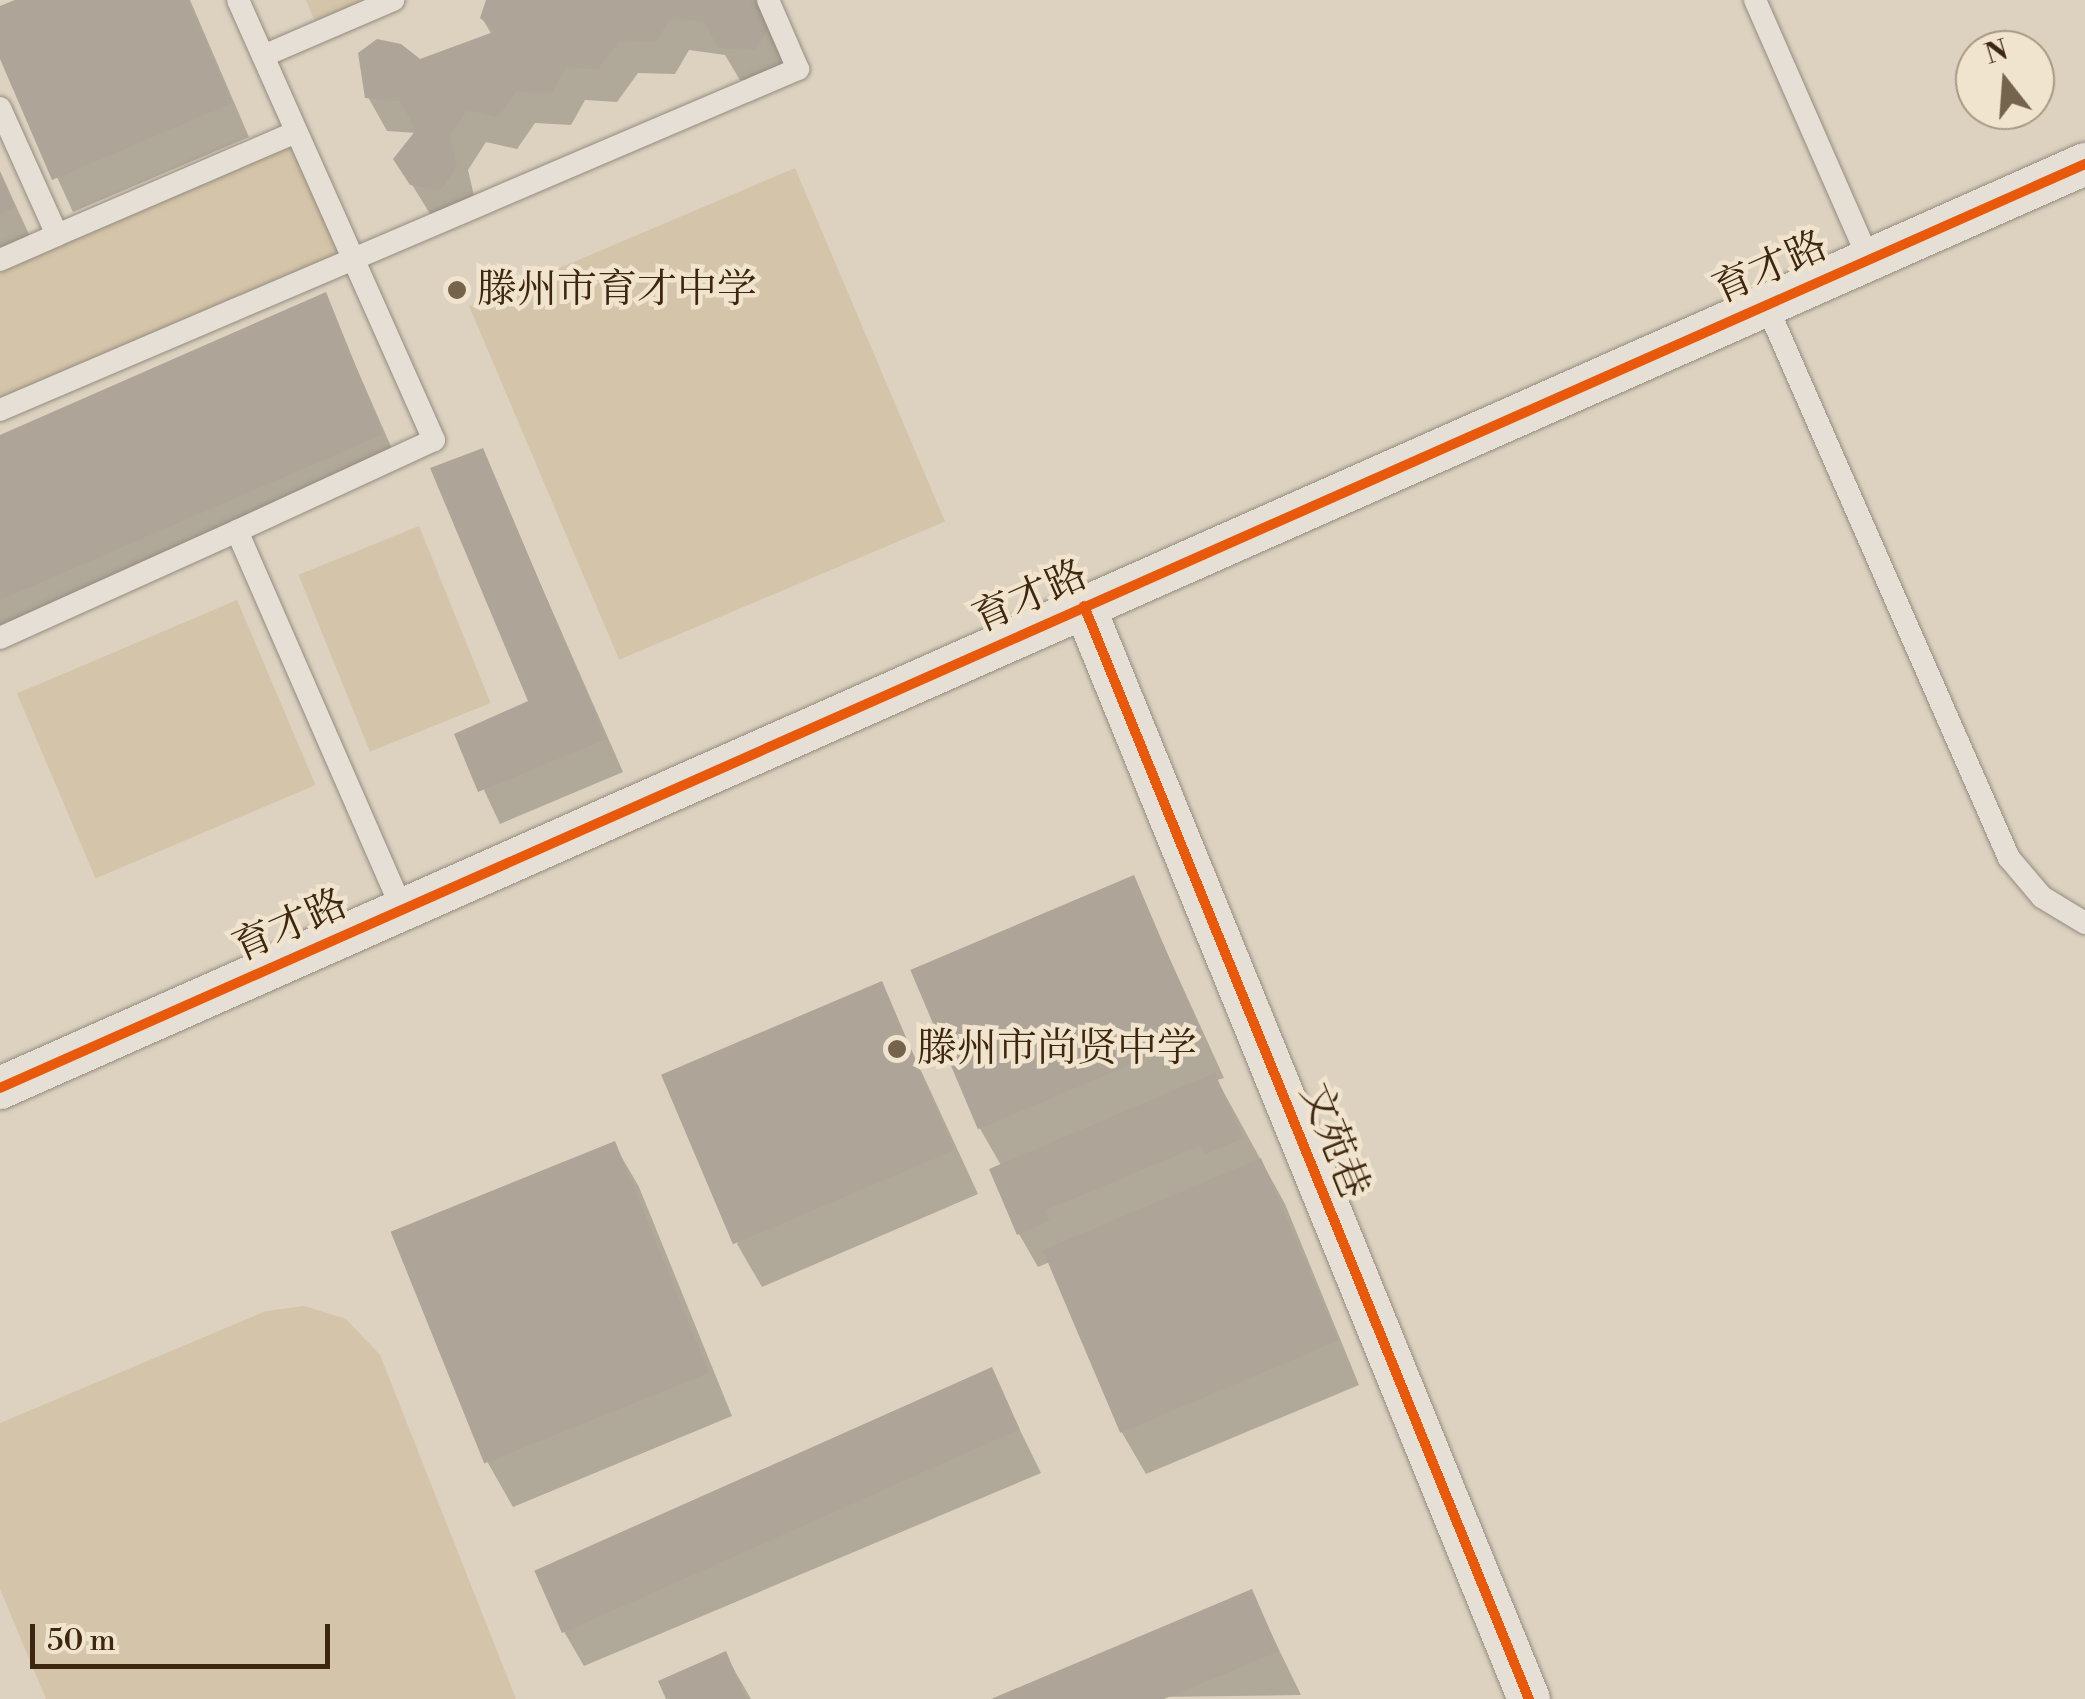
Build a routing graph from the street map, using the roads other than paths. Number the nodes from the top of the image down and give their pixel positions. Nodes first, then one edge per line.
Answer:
1 (238, 0) edge
2 (393, 0) edge
3 (768, 0) edge
4 (1755, 0) edge
5 (263, 56) junction
6 (0, 108) edge
7 (296, 132) junction
8 (2085, 164) edge
9 (57, 236) junction
10 (352, 257) junction
11 (1868, 258) junction
12 (0, 260) edge
13 (1766, 302) junction
14 (0, 410) edge
15 (237, 531) junction
16 (1084, 606) junction
17 (0, 638) edge
18 (402, 909) junction
19 (2085, 923) edge
20 (0, 1088) edge
21 (1528, 1699) edge

1 - 5 lane
2 - 5 lane
3 - 10 lane
4 - 11 lane
5 - 7 lane
6 - 9 lane
7 - 9 lane
7 - 10 lane
8 - 11 street, 育才路
9 - 12 lane
10 - 14 lane
10 - 15 lane
11 - 13 street, 育才路
13 - 16 street, 育才路
13 - 19 lane
15 - 17 lane
15 - 18 lane
16 - 18 street, 育才路
16 - 21 street, 文苑巷
18 - 20 street, 育才路

